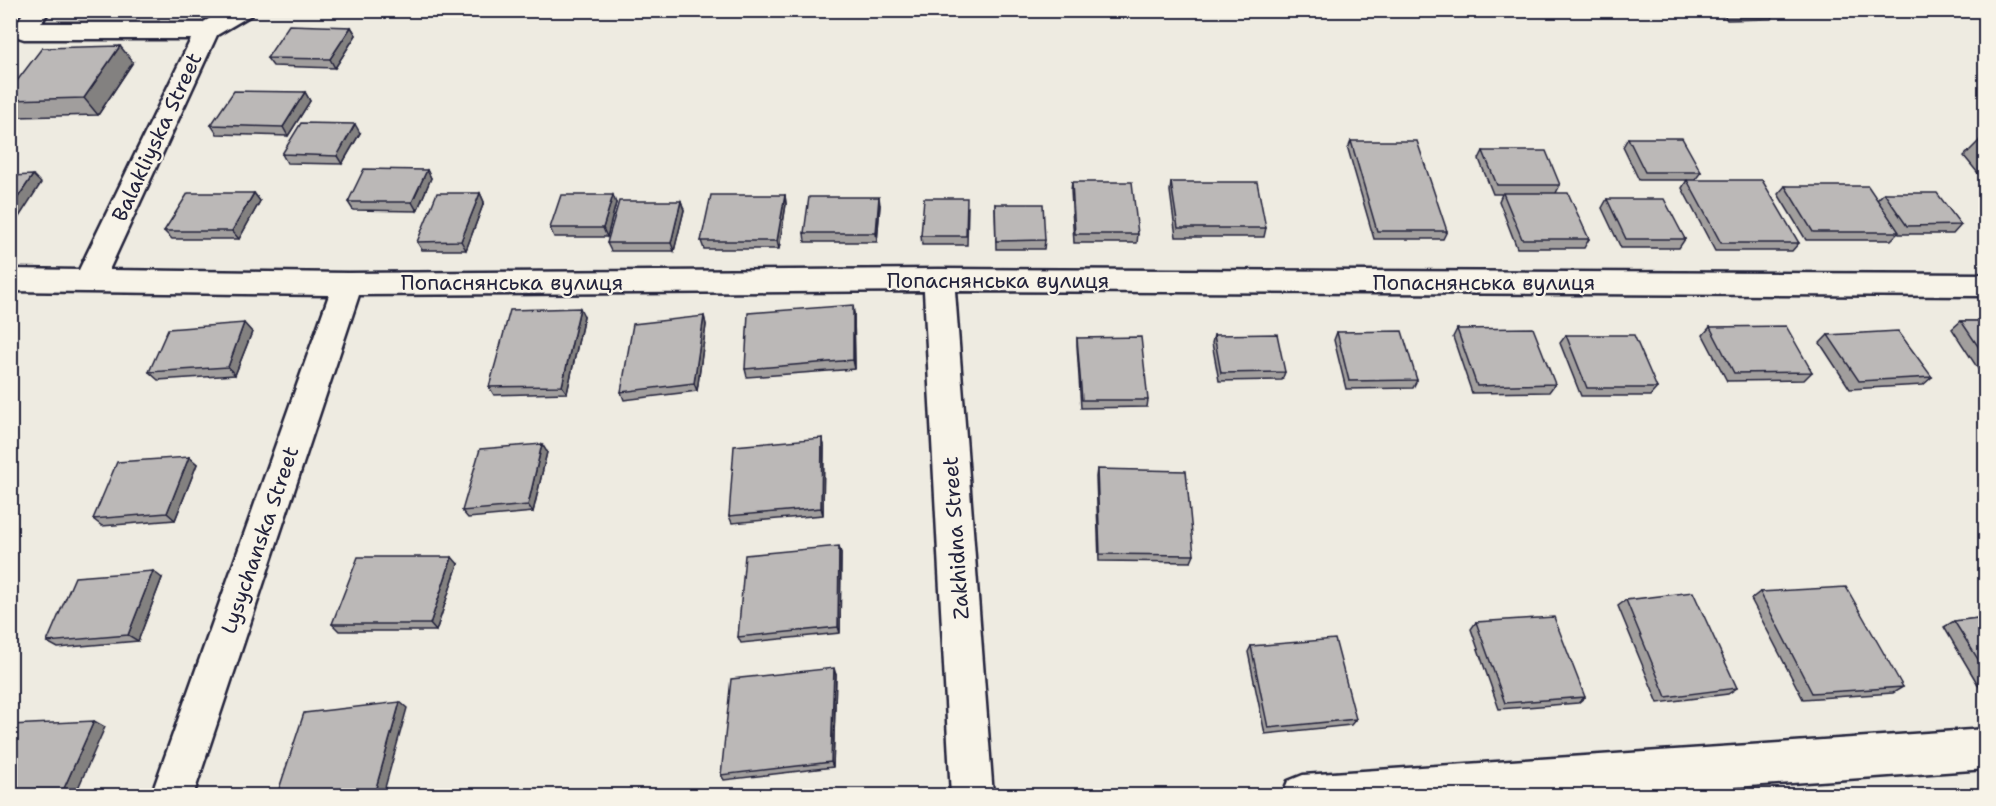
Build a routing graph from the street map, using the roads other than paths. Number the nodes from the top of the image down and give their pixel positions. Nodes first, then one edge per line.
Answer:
1 (38, 10) edge
2 (242, 10) edge
3 (207, 31) junction
4 (17, 40) edge
5 (90, 279) junction
6 (10, 280) edge
7 (939, 280) junction
8 (348, 284) junction
9 (1986, 285) edge
10 (1986, 749) edge
11 (172, 795) edge
12 (972, 795) edge
13 (1303, 795) edge

1 - 4 street
2 - 3 street, Balakliyska Street
3 - 4 street
3 - 5 street, Balakliyska Street
5 - 6 street, Попаснянська вулиця
5 - 8 street, Попаснянська вулиця
7 - 8 street, Попаснянська вулиця
7 - 9 street, Попаснянська вулиця
7 - 12 street, Zakhidna Street
8 - 11 street, Lysychanska Street
10 - 13 street

